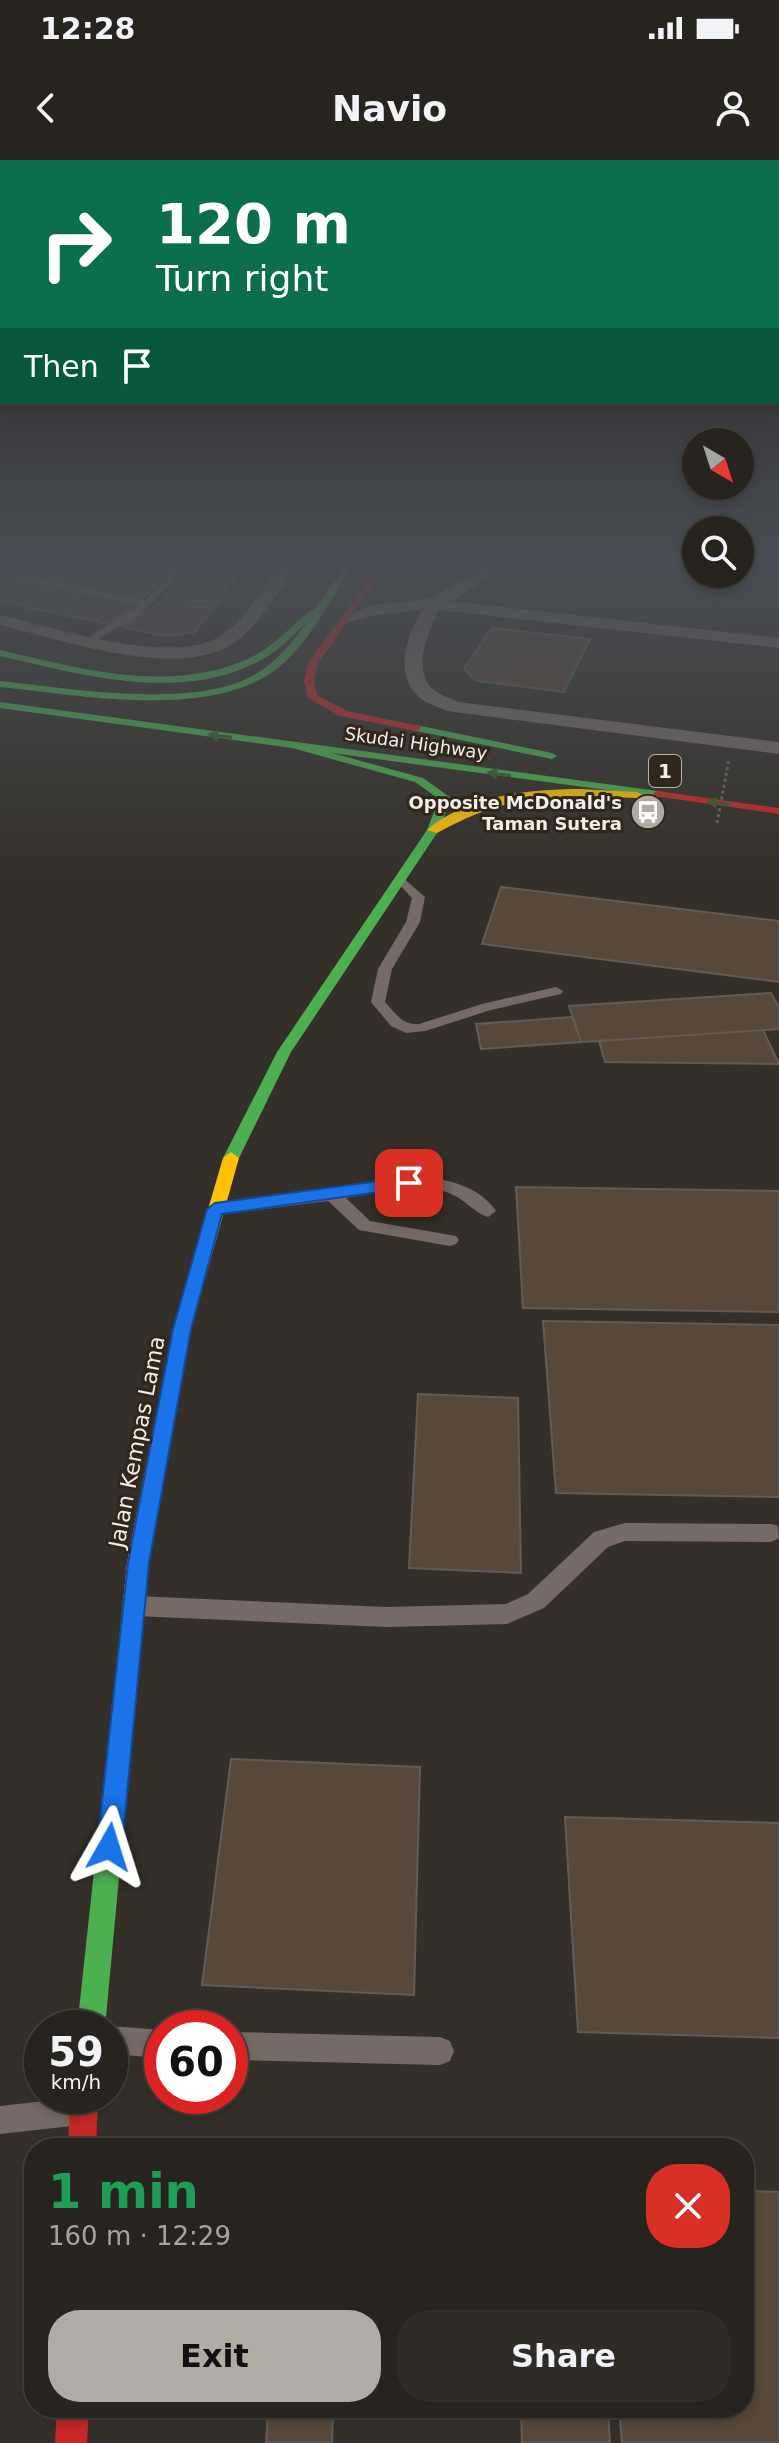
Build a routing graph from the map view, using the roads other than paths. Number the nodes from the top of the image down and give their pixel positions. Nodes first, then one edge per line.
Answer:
1 (65, 667) edge
2 (232, 667) edge
3 (275, 667) edge
4 (312, 667) edge
5 (413, 667) edge
6 (0, 685) edge
7 (0, 705) edge
8 (205, 712) dead end
9 (331, 728) dead end
10 (297, 747) junction
11 (779, 748) edge
12 (660, 796) junction
13 (779, 811) edge
14 (433, 830) junction
15 (401, 880) junction
16 (556, 991) dead end
17 (332, 1195) junction
18 (215, 1209) junction
19 (488, 1211) dead end
20 (450, 1240) dead end
21 (771, 1533) dead end
22 (133, 1606) junction
23 (93, 2010) edge
24 (248, 2046) edge
25 (440, 2051) dead end
26 (29, 2114) edge
27 (83, 2114) edge
28 (0, 2120) edge
29 (82, 2138) edge
30 (72, 2418) edge
31 (71, 2443) edge

1 - 2 main road
3 - 6 main road
4 - 9 main road, Skudai Highway
5 - 11 street
6 - 8 main road
10 -> 7 main road, Skudai Highway / 1
12 -> 10 main road, Skudai Highway / 1
10 - 14 main road, Jalan Kempas Lama
13 -> 12 main road, Skudai Highway / 1
12 - 14 main road, Jalan Kempas Lama
14 - 15 main road, Jalan Kempas Lama
15 - 16 lane
15 - 18 main road, Jalan Kempas Lama
17 - 18 lane
17 - 19 lane
17 - 20 lane
18 - 22 main road, Jalan Kempas Lama
21 - 22 lane
22 - 23 main road, Jalan Kempas Lama
24 - 25 lane
26 - 28 lane
27 - 29 main road
30 - 31 main road

